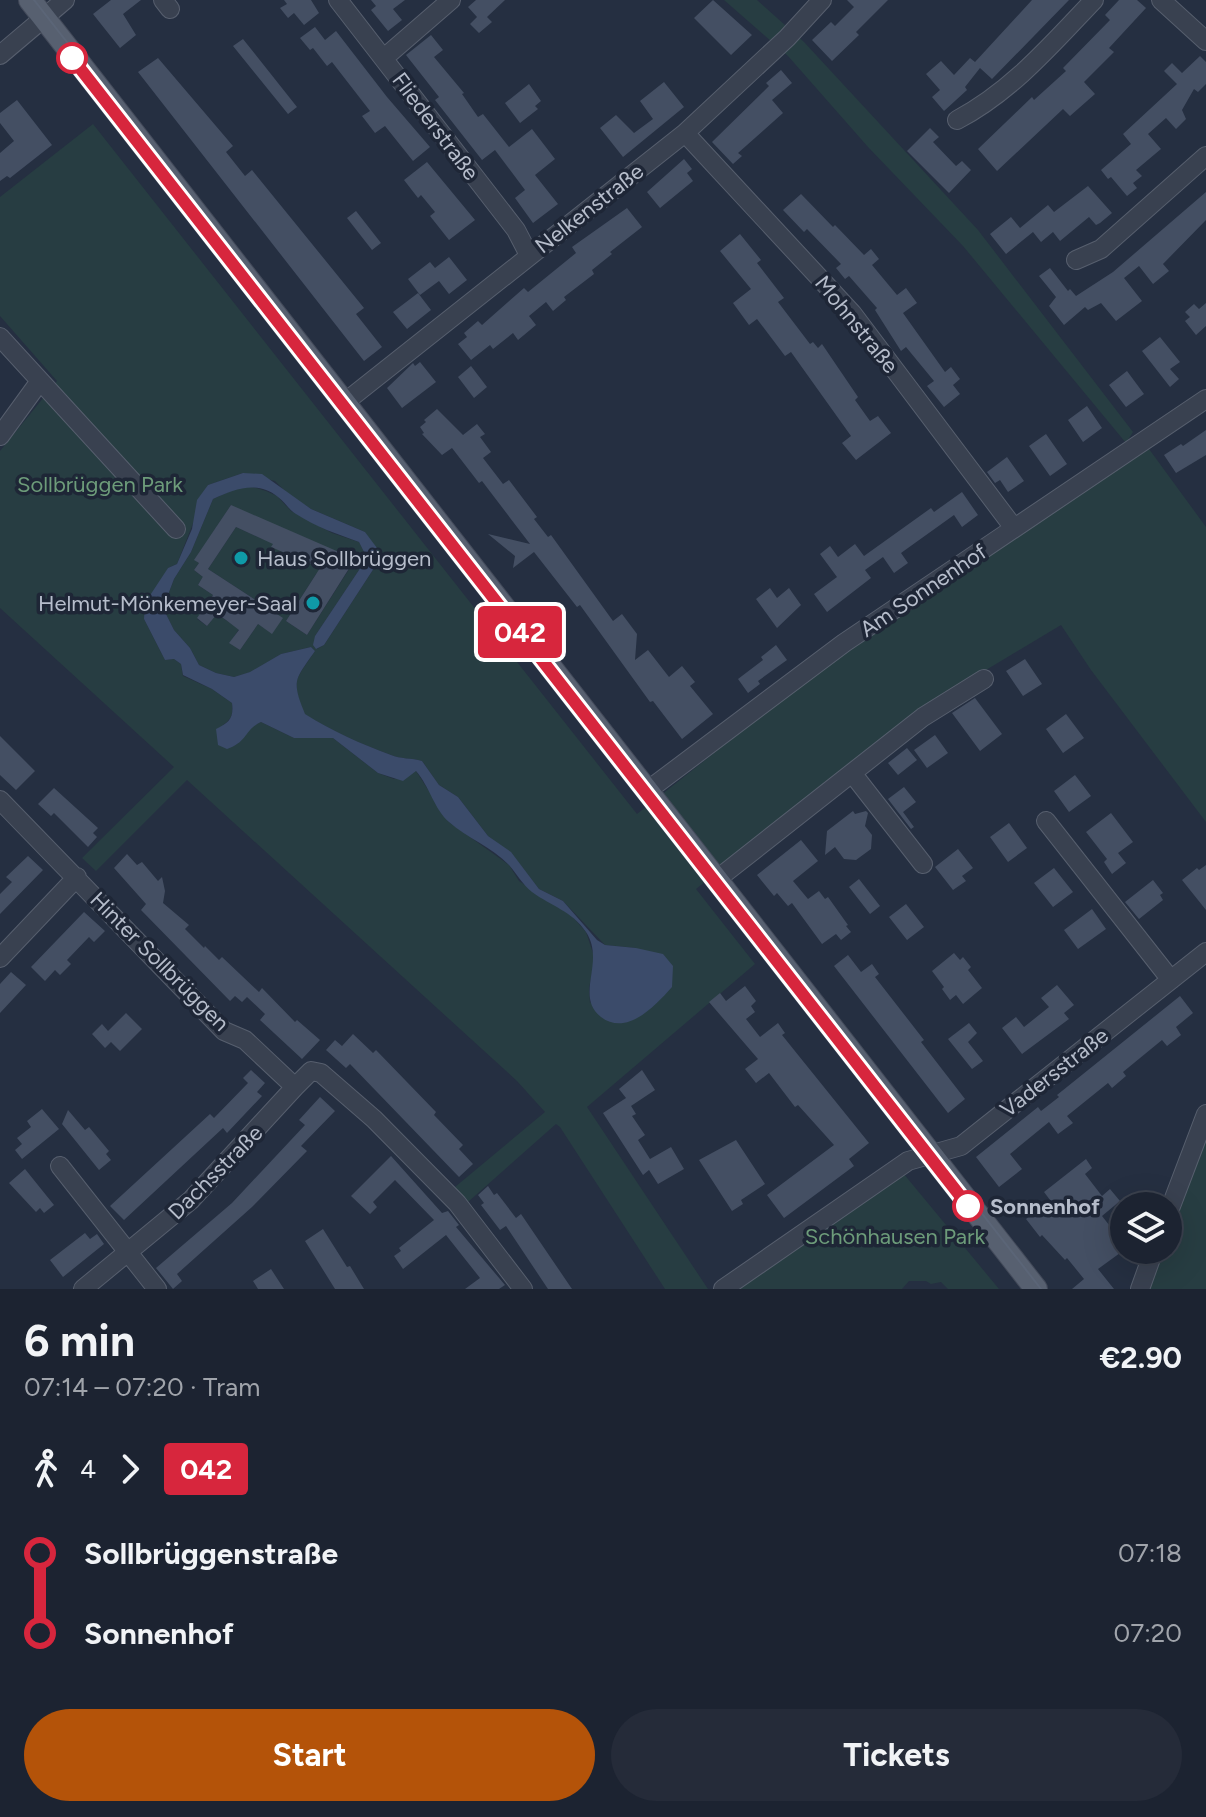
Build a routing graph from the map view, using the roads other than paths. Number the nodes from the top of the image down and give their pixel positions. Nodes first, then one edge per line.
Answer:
1 (65, 0) edge
2 (338, 0) edge
3 (451, 0) edge
4 (822, 0) edge
5 (1094, 0) edge
6 (1161, 0) edge
7 (37, 9) edge
8 (1206, 41) edge
9 (0, 55) edge
10 (384, 58) junction
11 (957, 120) dead end
12 (685, 133) junction
13 (1206, 156) edge
14 (529, 255) junction
15 (1076, 260) dead end
16 (2, 342) edge
17 (40, 381) junction
18 (1206, 399) edge
19 (344, 403) junction
20 (0, 436) edge
21 (1014, 528) junction
22 (176, 529) dead end
23 (984, 679) dead end
24 (852, 773) junction
25 (647, 791) junction
26 (0, 800) edge
27 (1046, 821) dead end
28 (923, 864) dead end
29 (77, 877) junction
30 (716, 880) junction
31 (1206, 952) edge
32 (0, 958) edge
33 (1171, 980) junction
34 (295, 1087) junction
35 (1206, 1114) edge
36 (931, 1155) junction
37 (60, 1166) dead end
38 (1176, 1192) edge
39 (130, 1252) junction
40 (1149, 1264) edge
41 (83, 1289) edge
42 (157, 1289) edge
43 (523, 1289) edge
44 (723, 1289) edge
45 (1036, 1289) edge
46 (1140, 1289) edge

1 - 7 street
2 - 10 street, Fliederstraße
3 - 10 street
4 - 12 street, Nelkenstraße
5 - 11 street
6 - 8 street
7 - 9 street
7 - 19 main road
10 - 14 street, Fliederstraße
12 - 14 street, Nelkenstraße
12 - 21 street, Mohnstraße
13 - 15 street
14 - 19 street, Nelkenstraße
16 - 17 street
17 - 20 street
17 - 22 street
18 - 21 street, Am Sonnenhof
19 - 25 main road
21 - 25 street, Am Sonnenhof
23 - 24 street
24 - 28 street
24 - 30 street
25 - 30 main road
26 - 29 street, Hinter Sollbrüggen
27 - 33 street
29 - 32 street
29 - 34 street, Hinter Sollbrüggen
30 - 36 main road
31 - 33 street, Vadersstraße
33 - 36 street, Vadersstraße
34 - 39 street, Dachsstraße
34 - 43 street
35 - 38 street
36 - 44 street, Vadersstraße
36 - 45 main road
37 - 39 street
39 - 41 street, Dachsstraße
39 - 42 street
40 - 46 street

